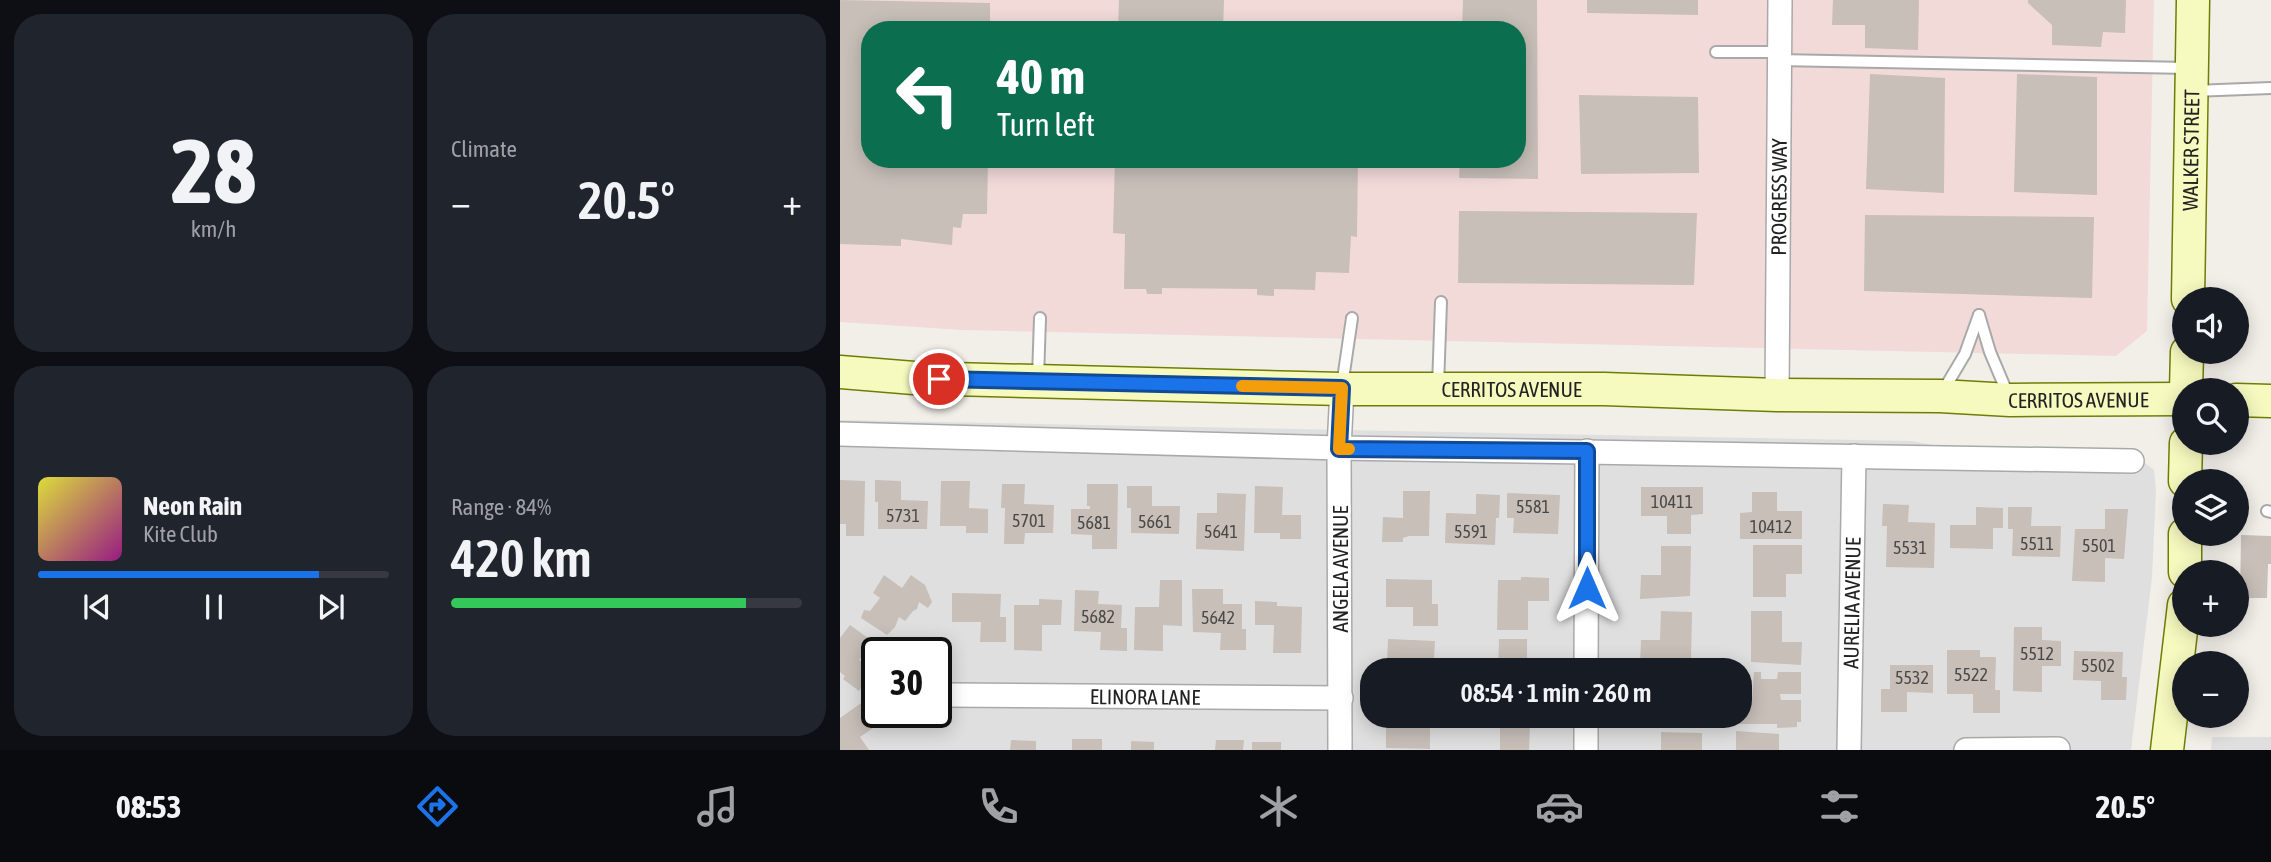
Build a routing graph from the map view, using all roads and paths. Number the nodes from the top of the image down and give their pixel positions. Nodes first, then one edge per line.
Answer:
1 (1780, 0) edge
2 (2193, 0) edge
3 (1716, 52) dead end
4 (1778, 56) junction
5 (2191, 79) junction
6 (2271, 88) edge
7 (2188, 287) edge
8 (1441, 302) dead end
9 (1040, 318) dead end
10 (1352, 318) dead end
11 (840, 372) edge
12 (1038, 381) junction
13 (1342, 388) junction
14 (1438, 388) junction
15 (1777, 395) junction
16 (1940, 396) junction
17 (2172, 399) edge
18 (2010, 400) junction
19 (2249, 400) edge
20 (2271, 401) edge
21 (840, 434) edge
22 (1339, 449) junction
23 (1587, 451) junction
24 (1854, 456) junction
25 (2132, 461) dead end
26 (2180, 637) edge
27 (1587, 658) edge
28 (952, 695) edge
29 (1341, 698) junction
30 (1586, 728) edge
31 (2058, 749) edge
32 (1340, 750) edge
33 (1586, 750) edge
34 (1849, 750) edge
35 (1966, 750) edge
36 (2167, 750) edge

1 - 4 street, PROGRESS WAY
2 - 5 main road, WALKER STREET
3 - 4 lane
4 - 5 lane
4 - 15 street, PROGRESS WAY
5 - 6 lane
5 - 7 main road, WALKER STREET
8 - 14 lane
9 - 12 lane
10 - 13 lane
11 - 12 main road, CERRITOS AVENUE
12 - 13 main road, CERRITOS AVENUE
13 - 14 main road, CERRITOS AVENUE
13 - 22 street, ANGELA AVENUE
14 - 15 main road, CERRITOS AVENUE
15 - 16 main road, CERRITOS AVENUE
16 - 18 main road, CERRITOS AVENUE
16 - 18 lane
17 - 18 main road, CERRITOS AVENUE
19 - 20 main road
21 - 22 street
22 - 23 street
22 - 29 street, ANGELA AVENUE
23 - 24 street
23 - 27 street
24 - 25 street
24 - 34 street, AURELIA AVENUE
26 - 36 main road
28 - 29 street, ELINORA LANE
29 - 32 street, ANGELA AVENUE
30 - 33 street
31 - 35 street

